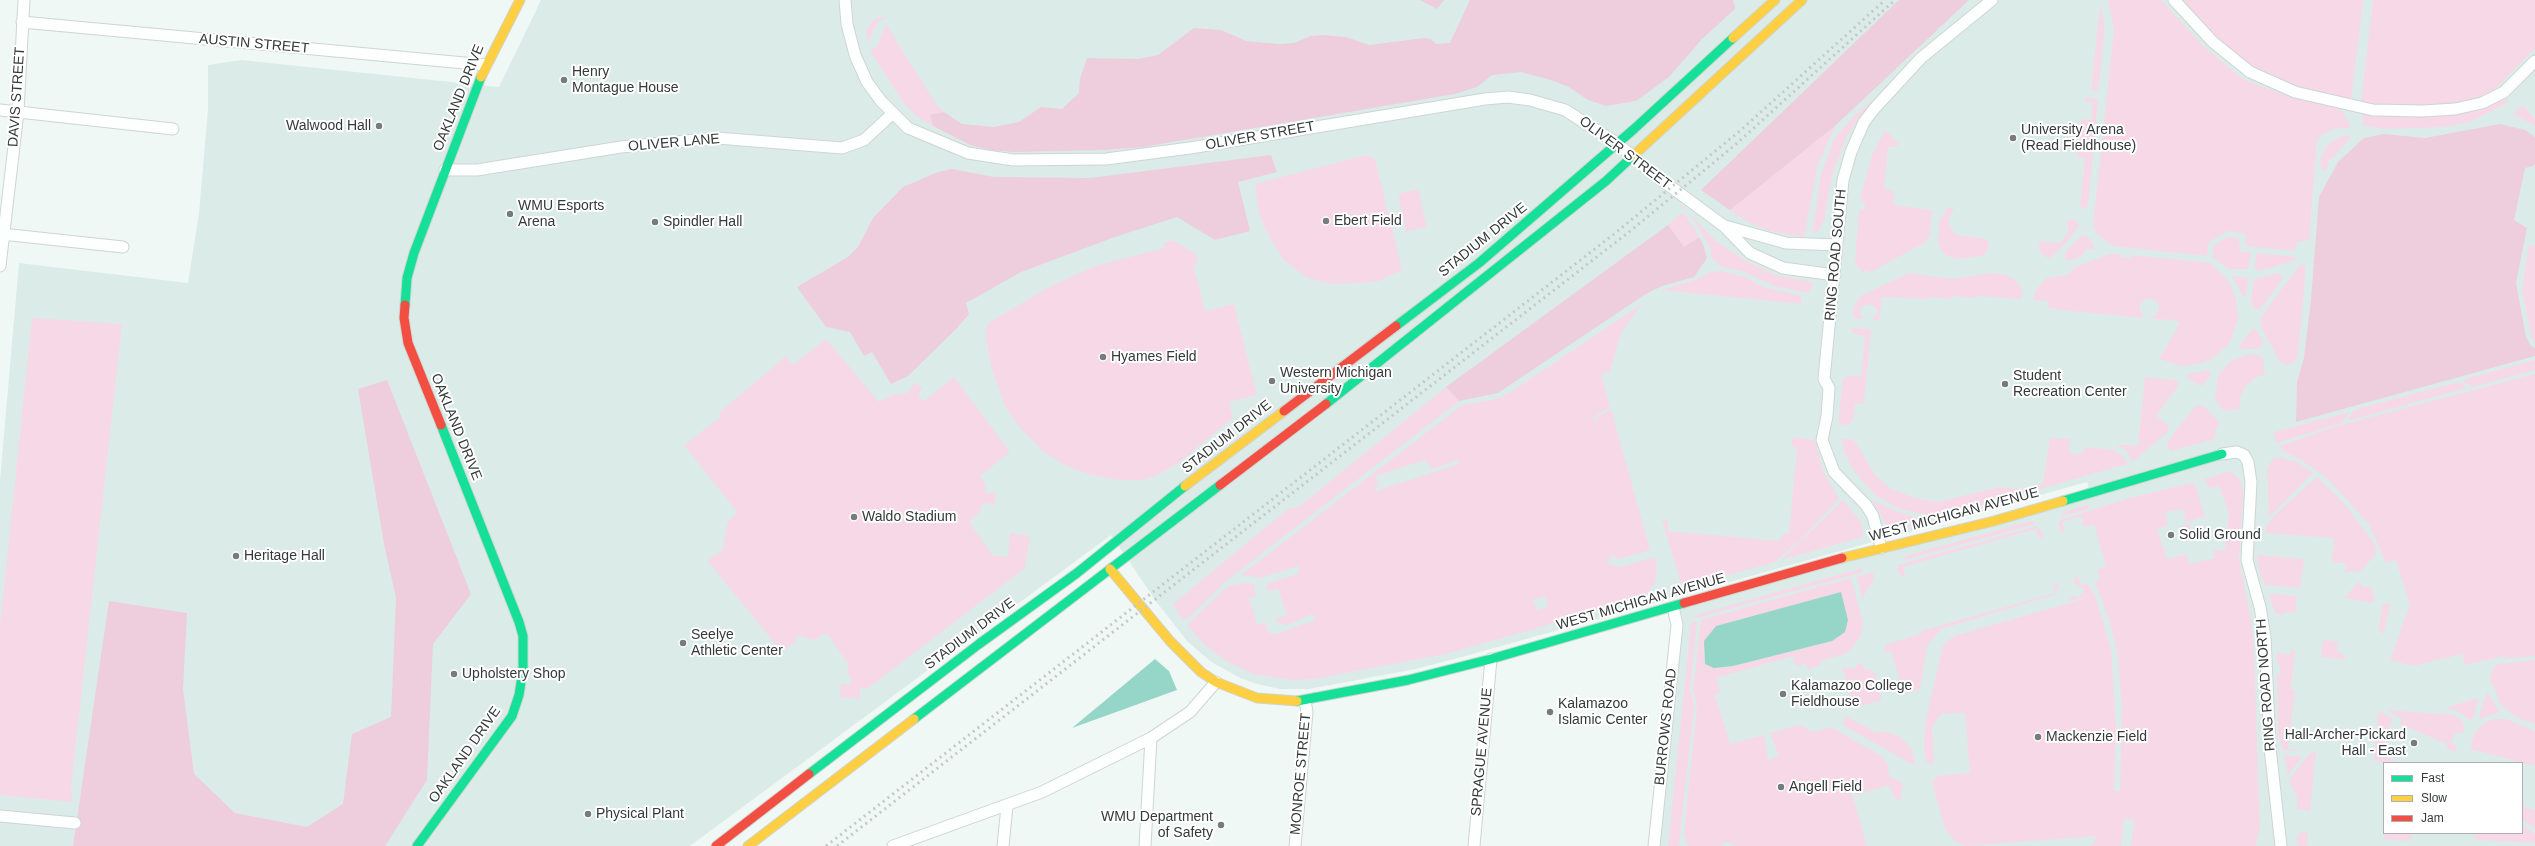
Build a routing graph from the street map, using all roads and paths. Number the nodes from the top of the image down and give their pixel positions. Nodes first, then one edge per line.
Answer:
1 (24, 0) edge
2 (520, 0) edge
3 (845, 0) edge
4 (1775, 0) edge
5 (1802, 0) edge
6 (1992, 0) edge
7 (2174, 0) edge
8 (22, 22) junction
9 (2535, 62) edge
10 (486, 65) junction
11 (0, 110) edge
12 (18, 112) junction
13 (893, 113) junction
14 (173, 129) dead end
15 (1618, 144) junction
16 (1634, 156) junction
17 (445, 170) junction
18 (1724, 226) junction
19 (2, 234) junction
20 (1838, 245) junction
21 (123, 247) dead end
22 (0, 266) edge
23 (1834, 275) junction
24 (2222, 454) joint
25 (1881, 548) junction
26 (1110, 569) junction
27 (1673, 608) junction
28 (1491, 659) junction
29 (1216, 682) junction
30 (1305, 701) junction
31 (1151, 738) junction
32 (1007, 806) junction
33 (0, 816) edge
34 (75, 823) dead end
35 (417, 846) edge
36 (716, 846) edge
37 (748, 846) edge
38 (894, 846) edge
39 (1003, 846) edge
40 (1145, 846) edge
41 (1295, 846) edge
42 (1474, 846) edge
43 (1654, 846) edge
44 (2281, 846) edge

1 - 8 street, DAVIS STREET
2 - 10 main road, OAKLAND DRIVE
3 - 13 street, OLIVER STREET
4 - 15 main road, STADIUM DRIVE
5 - 16 main road
6 - 20 street, RING ROAD SOUTH
7 - 9 street
8 - 10 street, AUSTIN STREET
8 - 12 street, DAVIS STREET
10 - 17 main road, OAKLAND DRIVE
11 - 12 street
12 - 14 street
12 - 19 street, DAVIS STREET
13 - 15 street, OLIVER STREET
13 - 17 street, OLIVER LANE
15 - 16 street, OLIVER STREET
15 - 36 main road, STADIUM DRIVE
16 - 18 street, OLIVER STREET
16 - 26 main road
17 - 35 main road, OAKLAND DRIVE
18 - 20 street, OLIVER STREET
18 - 23 street, OLIVER STREET
19 - 21 street
19 - 22 street, DAVIS STREET
20 - 23 street, RING ROAD SOUTH
23 - 25 street, RING ROAD SOUTH
24 - 25 main road, WEST MICHIGAN AVENUE
24 - 44 street, RING ROAD NORTH
25 - 27 main road, WEST MICHIGAN AVENUE
26 - 29 main road, WEST MICHIGAN AVENUE
26 - 37 main road
27 - 28 main road, WEST MICHIGAN AVENUE
27 - 43 street, BURROWS ROAD
28 - 30 main road, WEST MICHIGAN AVENUE
28 - 42 street, SPRAGUE AVENUE
29 - 30 main road, WEST MICHIGAN AVENUE
29 - 31 street
30 - 41 street, MONROE STREET
31 - 32 street
31 - 40 street
32 - 38 street
32 - 39 street
33 - 34 street

